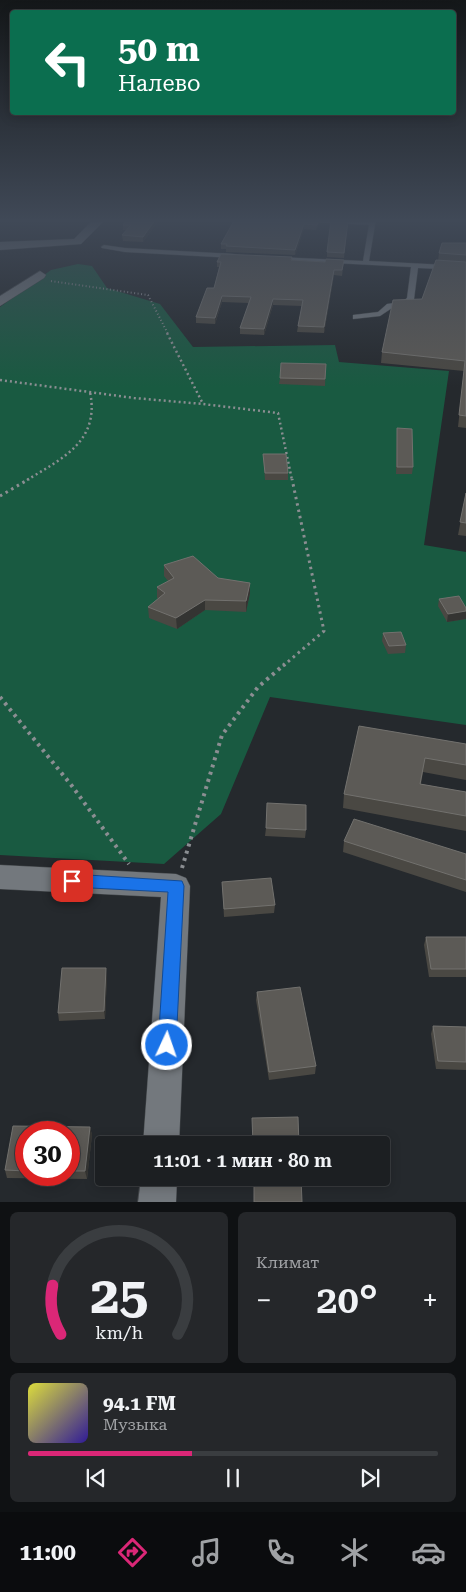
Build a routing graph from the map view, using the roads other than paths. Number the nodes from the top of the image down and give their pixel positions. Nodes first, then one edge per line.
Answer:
1 (414, 275) edge
2 (38, 276) road end
3 (0, 302) edge
4 (356, 317) dead end
5 (0, 877) edge
6 (162, 1136) edge
7 (158, 1186) edge
8 (157, 1202) edge

1 - 4 lane
2 - 3 street
5 - 6 street
7 - 8 street

